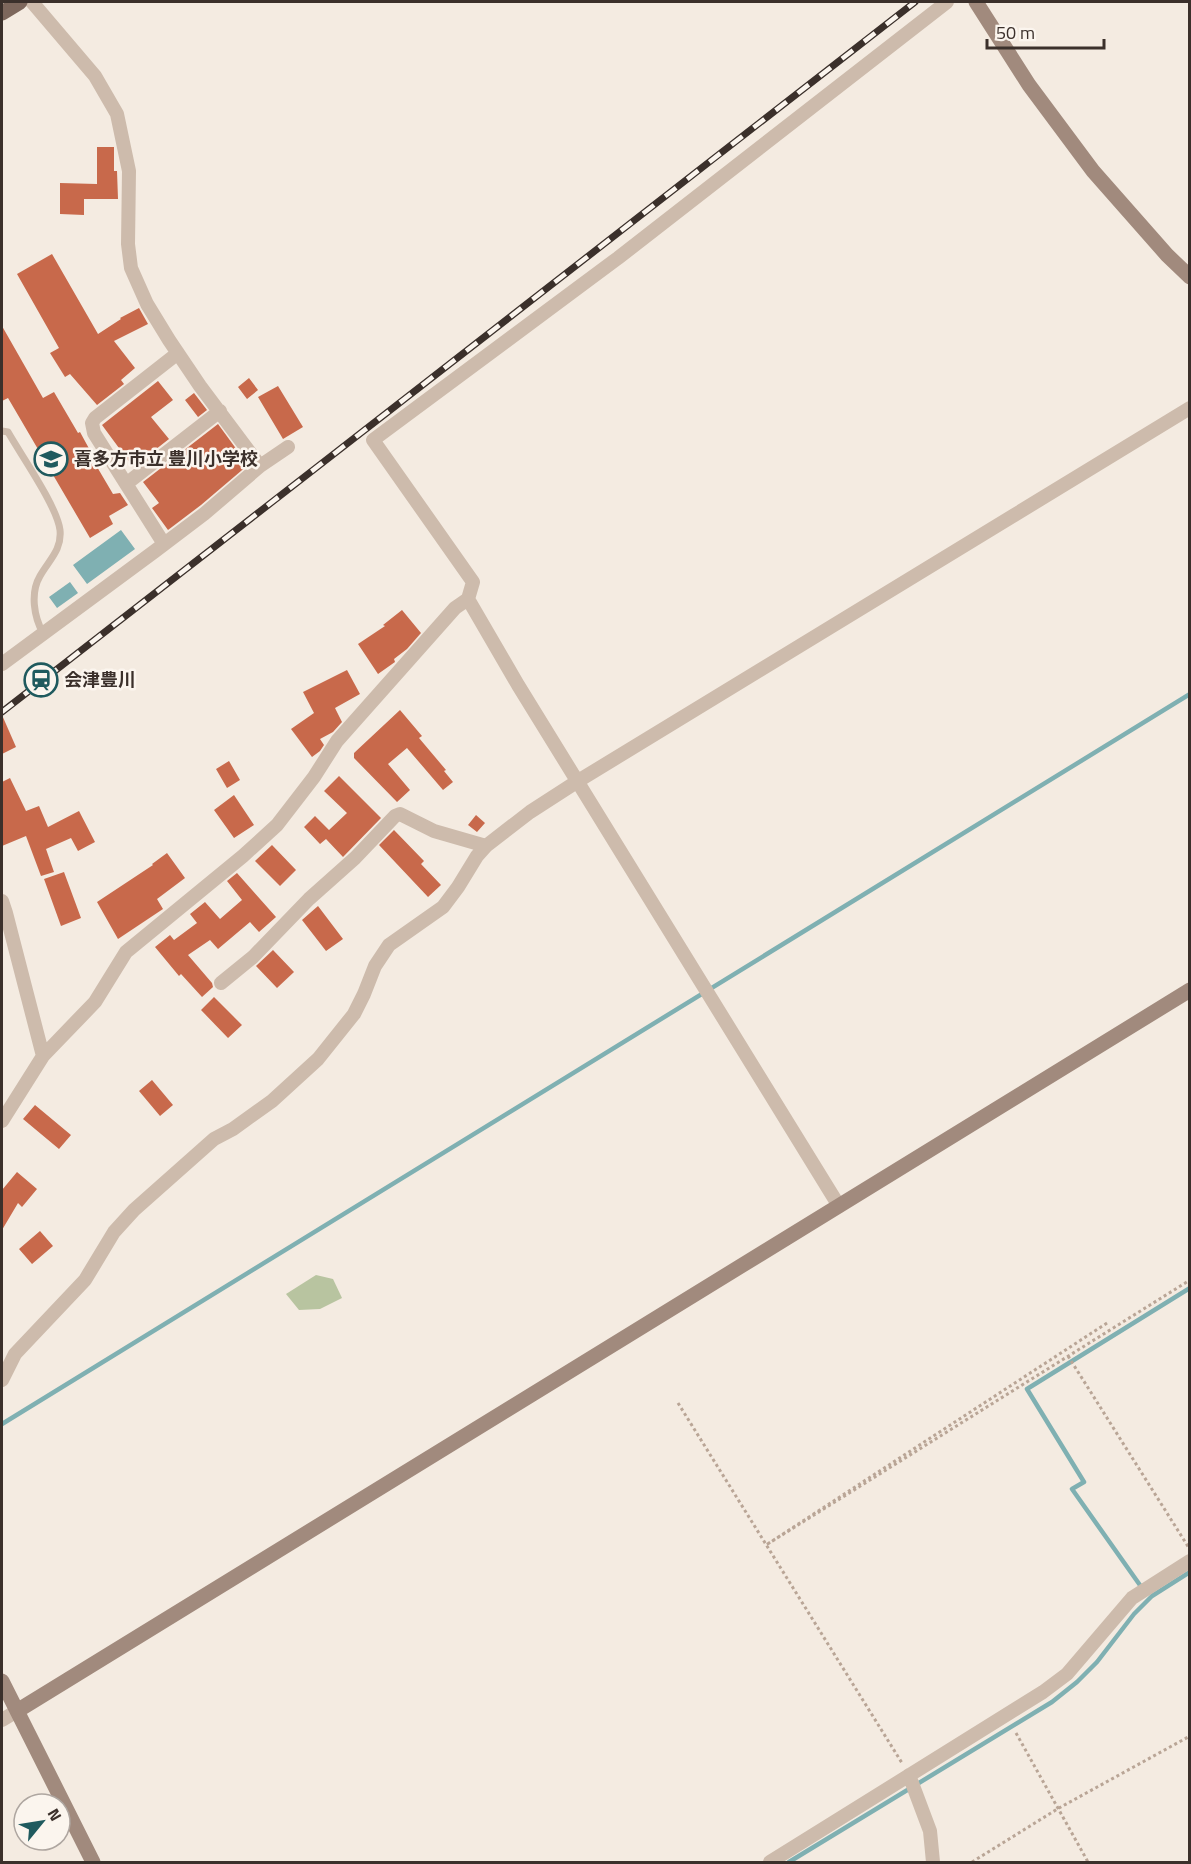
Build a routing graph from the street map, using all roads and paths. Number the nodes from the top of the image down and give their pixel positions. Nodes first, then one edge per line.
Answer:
1 (20, 2) edge
2 (32, 2) edge
3 (947, 2) edge
4 (976, 2) edge
5 (2, 13) edge
6 (1190, 277) edge
7 (178, 353) junction
8 (1190, 408) edge
9 (220, 411) junction
10 (2, 431) edge
11 (288, 447) dead end
12 (260, 466) junction
13 (126, 484) junction
14 (164, 544) junction
15 (468, 599) junction
16 (43, 633) junction
17 (2, 664) edge
18 (578, 781) junction
19 (486, 846) junction
20 (2, 901) edge
21 (221, 983) dead end
22 (1190, 990) edge
23 (43, 1056) junction
24 (2, 1121) edge
25 (839, 1206) junction
26 (1190, 1280) edge
27 (1107, 1323) dead end
28 (1068, 1356) junction
29 (2, 1380) edge
30 (678, 1403) dead end
31 (766, 1545) junction
32 (1190, 1549) edge
33 (1190, 1561) edge
34 (2, 1681) edge
35 (16, 1711) junction
36 (2, 1720) edge
37 (1016, 1733) dead end
38 (1190, 1736) edge
39 (909, 1775) junction
40 (1059, 1808) junction
41 (93, 1863) edge
42 (770, 1863) edge
43 (933, 1863) edge
44 (972, 1863) edge
45 (1089, 1863) edge

1 - 5 main road
2 - 7 street
3 - 15 street
4 - 6 street
7 - 9 street
7 - 13 street
8 - 18 street
9 - 12 street
9 - 13 street
10 - 16 lane
11 - 12 street
12 - 14 street
13 - 14 street
14 - 16 street
15 - 18 street
15 - 23 street
16 - 17 street
18 - 19 street
18 - 25 street
19 - 21 street
19 - 29 street
20 - 23 street
22 - 25 street
23 - 24 street
25 - 35 street
26 - 28 path
27 - 31 path
28 - 31 path
28 - 32 path
30 - 31 path
31 - 39 path
33 - 39 street
34 - 35 street
35 - 36 street
35 - 41 street
37 - 40 path
38 - 40 path
39 - 42 street
39 - 43 street
40 - 44 path
40 - 45 path

